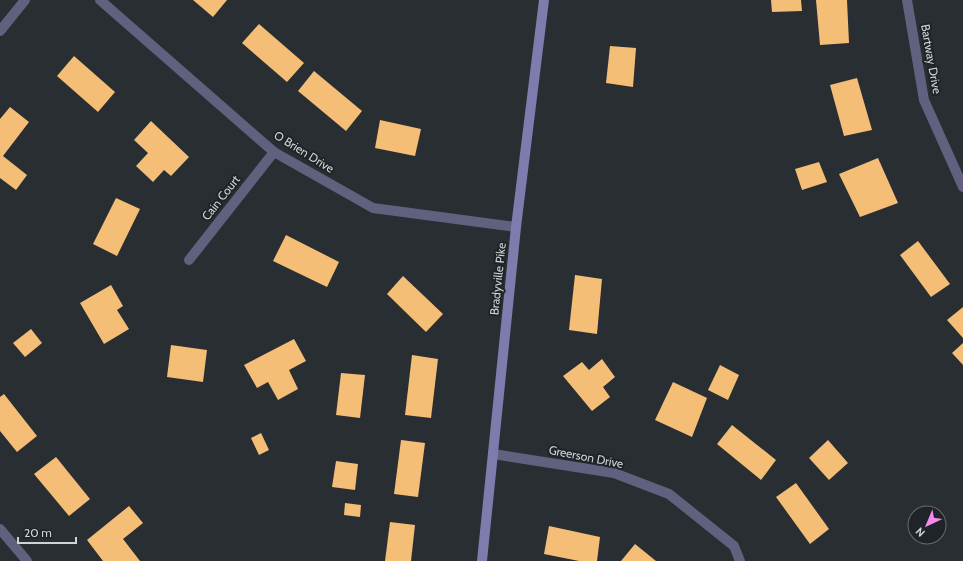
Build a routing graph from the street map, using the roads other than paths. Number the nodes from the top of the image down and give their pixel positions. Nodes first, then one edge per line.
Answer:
1 (24, 0) edge
2 (100, 0) edge
3 (544, 0) edge
4 (907, 0) edge
5 (0, 31) edge
6 (274, 152) junction
7 (963, 187) edge
8 (516, 228) junction
9 (189, 260) dead end
10 (493, 454) junction
11 (0, 529) edge
12 (27, 561) edge
13 (482, 561) edge
14 (740, 561) edge

1 - 5 street
2 - 6 street, O Brien Drive
3 - 8 main road, Bradyville Pike
4 - 7 street, Bartway Drive
6 - 8 street, O Brien Drive
6 - 9 street, Cain Court
8 - 10 main road, Bradyville Pike
10 - 13 main road, Bradyville Pike
10 - 14 street, Greerson Drive
11 - 12 street

